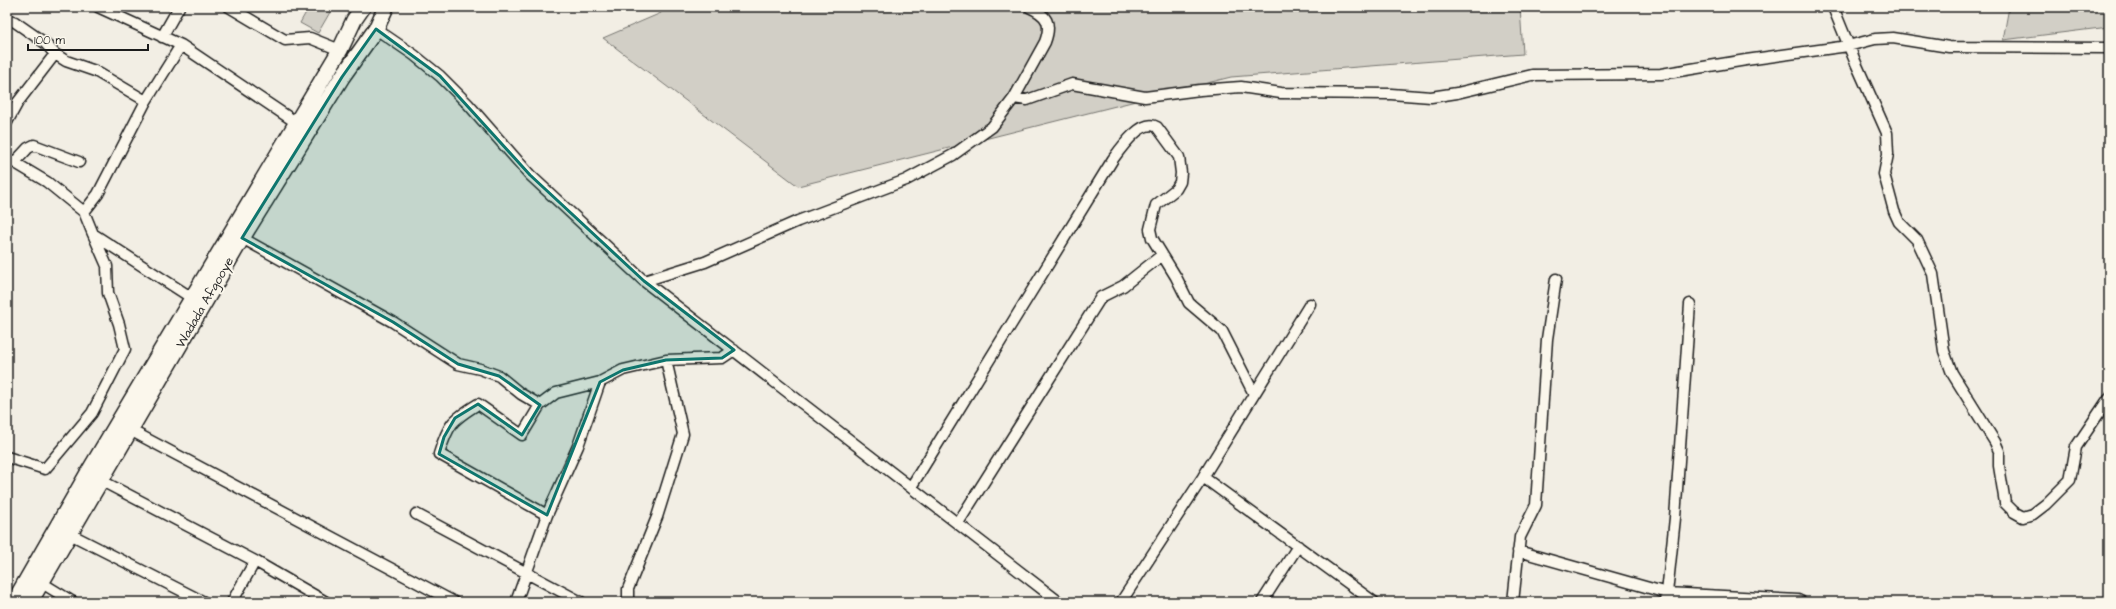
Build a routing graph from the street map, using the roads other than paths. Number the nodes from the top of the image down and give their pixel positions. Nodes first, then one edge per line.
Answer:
1 (98, 7) edge
2 (179, 7) edge
3 (229, 7) edge
4 (386, 7) edge
5 (1029, 7) edge
6 (1833, 7) edge
7 (362, 8) edge
8 (7, 19) edge
9 (351, 26) junction
10 (375, 29) junction
11 (162, 37) junction
12 (181, 45) junction
13 (1848, 46) junction
14 (2109, 48) edge
15 (340, 50) junction
16 (55, 54) junction
17 (1014, 98) junction
18 (146, 101) junction
19 (7, 122) edge
20 (297, 123) junction
21 (11, 160) edge
22 (79, 162) dead end
23 (84, 212) junction
24 (93, 234) junction
25 (242, 238) junction
26 (1162, 255) junction
27 (1556, 279) dead end
28 (644, 280) junction
29 (192, 298) junction
30 (1310, 304) dead end
31 (1690, 304) dead end
32 (734, 350) junction
33 (666, 360) junction
34 (600, 382) junction
35 (1254, 394) junction
36 (2109, 398) edge
37 (540, 405) junction
38 (130, 430) junction
39 (7, 457) edge
40 (1203, 477) junction
41 (100, 480) junction
42 (910, 487) junction
43 (416, 514) dead end
44 (547, 515) junction
45 (958, 523) junction
46 (70, 534) junction
47 (1298, 546) junction
48 (1518, 551) junction
49 (255, 561) junction
50 (527, 572) junction
51 (42, 583) junction
52 (1666, 597) edge
53 (14, 602) edge
54 (30, 602) edge
55 (72, 602) edge
56 (204, 602) edge
57 (232, 602) edge
58 (326, 602) edge
59 (454, 602) edge
60 (516, 602) edge
61 (581, 602) edge
62 (628, 602) edge
63 (1059, 602) edge
64 (1121, 602) edge
65 (1262, 602) edge
66 (1374, 602) edge
67 (1513, 602) edge
68 (1685, 602) edge
69 (1802, 602) edge

1 - 11 street
2 - 11 street
3 - 15 street
4 - 10 highway, Wadada Afgooye
5 - 17 street
6 - 13 street
7 - 9 highway, Wadada Afgooye
7 - 10 highway
8 - 16 street
9 - 10 highway
9 - 15 highway, Wadada Afgooye
10 - 25 highway, Wadada Afgooye
10 - 28 street
11 - 12 street
12 - 18 street
12 - 20 street
13 - 14 street
13 - 17 street
13 - 36 street
15 - 20 highway, Wadada Afgooye
16 - 18 street
16 - 19 street
17 - 28 street
18 - 23 street
20 - 29 highway, Wadada Afgooye
21 - 22 street
21 - 23 street
23 - 24 street
24 - 29 street
24 - 39 street
25 - 37 street
25 - 38 highway, Wadada Afgooye
26 - 35 street
26 - 42 street
26 - 45 street
27 - 48 street
28 - 32 street
29 - 53 highway, Wadada Afgooye
30 - 35 street
31 - 52 street
32 - 33 street
32 - 42 street
33 - 34 street
33 - 62 street
34 - 37 street
34 - 44 street
35 - 40 street
37 - 44 street
38 - 41 highway, Wadada Afgooye
38 - 59 street
40 - 47 street
40 - 64 street
41 - 46 highway, Wadada Afgooye
41 - 49 street
42 - 45 street
43 - 50 street
44 - 50 street
45 - 63 street
46 - 51 highway, Wadada Afgooye
46 - 56 street
47 - 65 street
47 - 66 street
48 - 52 street
48 - 67 street
49 - 57 street
49 - 58 street
50 - 60 street
50 - 61 street
51 - 54 highway, Wadada Afgooye
51 - 55 street
52 - 68 street
52 - 69 street

